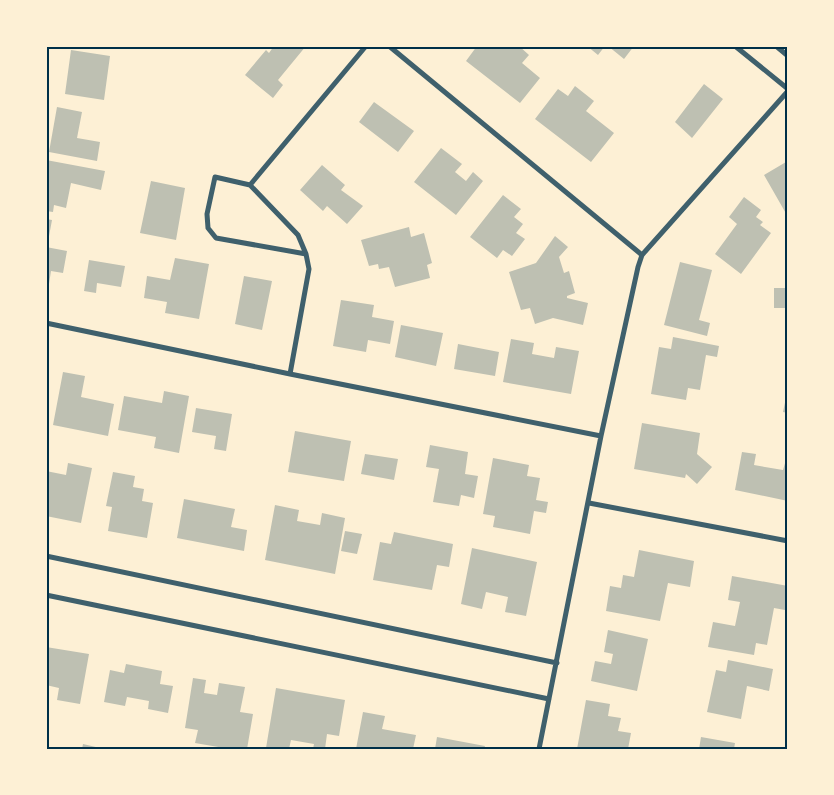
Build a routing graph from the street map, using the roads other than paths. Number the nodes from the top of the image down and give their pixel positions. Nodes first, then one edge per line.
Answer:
1 (366, 46) edge
2 (389, 46) edge
3 (735, 46) edge
4 (776, 46) edge
5 (788, 56) edge
6 (788, 90) edge
7 (250, 185) junction
8 (306, 254) junction
9 (642, 255) junction
10 (46, 323) edge
11 (290, 374) junction
12 (602, 436) junction
13 (589, 503) junction
14 (788, 541) edge
15 (46, 556) edge
16 (46, 595) edge
17 (557, 663) junction
18 (549, 699) junction
19 (539, 749) edge

1 - 7 street
2 - 9 street
3 - 6 street
4 - 5 street
6 - 9 street
7 - 8 street
7 - 8 street
8 - 11 street
9 - 12 street
10 - 11 street
11 - 12 street
12 - 13 street
13 - 14 street
13 - 17 street
15 - 17 street
16 - 18 street
17 - 18 street
18 - 19 street

